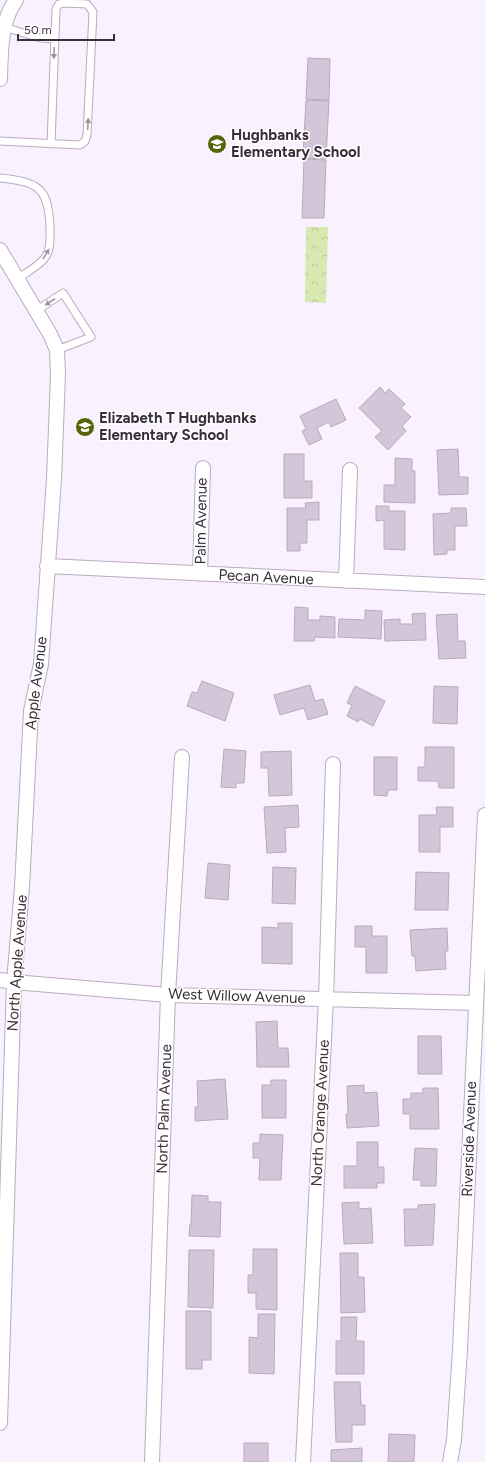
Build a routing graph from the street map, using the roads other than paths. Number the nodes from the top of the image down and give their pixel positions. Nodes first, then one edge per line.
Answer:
1 (16, 0) edge
2 (4, 27) junction
3 (55, 38) junction
4 (0, 79) edge
5 (0, 141) edge
6 (51, 144) junction
7 (0, 178) edge
8 (0, 250) edge
9 (17, 279) junction
10 (36, 311) junction
11 (57, 350) junction
12 (203, 468) dead end
13 (350, 470) dead end
14 (47, 566) junction
15 (200, 574) junction
16 (346, 581) junction
17 (485, 587) edge
18 (182, 757) dead end
19 (333, 764) dead end
20 (485, 815) edge
21 (22, 887) joint
22 (0, 980) edge
23 (14, 982) junction
24 (168, 995) junction
25 (326, 999) junction
26 (475, 1003) junction
27 (0, 1423) edge
28 (152, 1462) edge
29 (303, 1462) edge
30 (450, 1462) edge

1 - 2 street
2 - 3 lane
2 - 4 street
3 -> 6 lane
6 -> 3 lane
5 - 6 lane
9 -> 7 lane
8 - 9 street
9 - 10 street
10 - 11 street
11 -> 10 lane
11 - 14 street, Apple Avenue
12 - 15 street, Palm Avenue
13 - 16 street
14 - 15 street, Pecan Avenue
14 - 21 street, Apple Avenue
15 - 16 street, Pecan Avenue
16 - 17 street, Pecan Avenue
18 - 24 street, North Palm Avenue
19 - 25 street, North Orange Avenue
20 - 26 street, Riverside Avenue
21 - 23 street, North Apple Avenue
22 - 23 street, West Willow Avenue
23 - 24 street, West Willow Avenue
23 - 27 street, North Apple Avenue
24 - 25 street, West Willow Avenue
24 - 28 street, North Palm Avenue
25 - 26 street, West Willow Avenue
25 - 29 street, North Orange Avenue
26 - 30 street, Riverside Avenue

